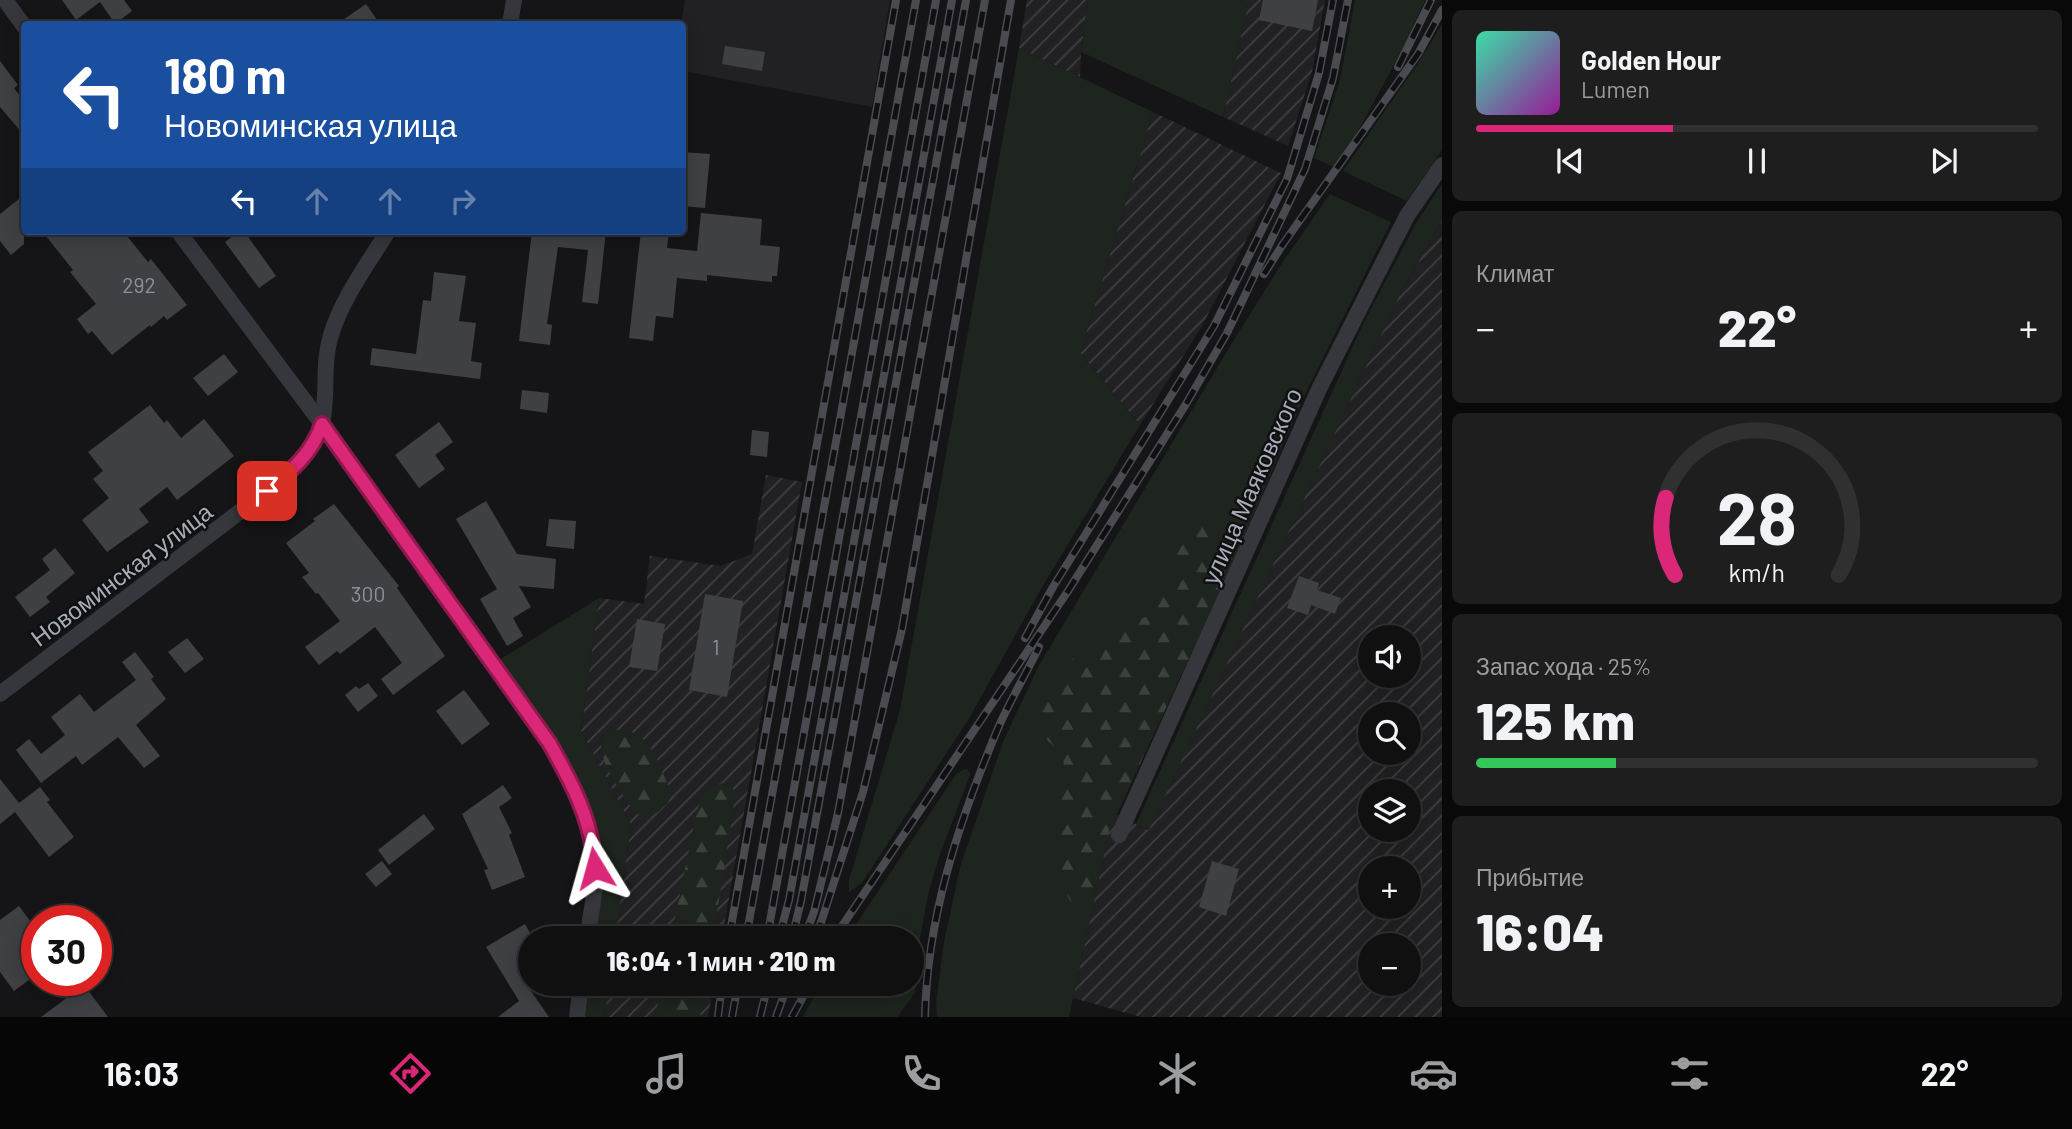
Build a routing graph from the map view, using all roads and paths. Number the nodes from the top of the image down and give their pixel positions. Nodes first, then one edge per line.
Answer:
1 (5, 0) edge
2 (21, 22) edge
3 (1442, 166) edge
4 (181, 235) edge
5 (386, 235) edge
6 (322, 424) junction
7 (0, 694) edge
8 (1119, 835) dead end
9 (588, 926) edge
10 (580, 996) edge
11 (577, 1017) edge

1 - 2 street
3 - 8 street, улица Маяковского
4 - 6 street
5 - 6 street, Новоминская улица
6 - 7 street, Новоминская улица
6 - 9 street
10 - 11 street

